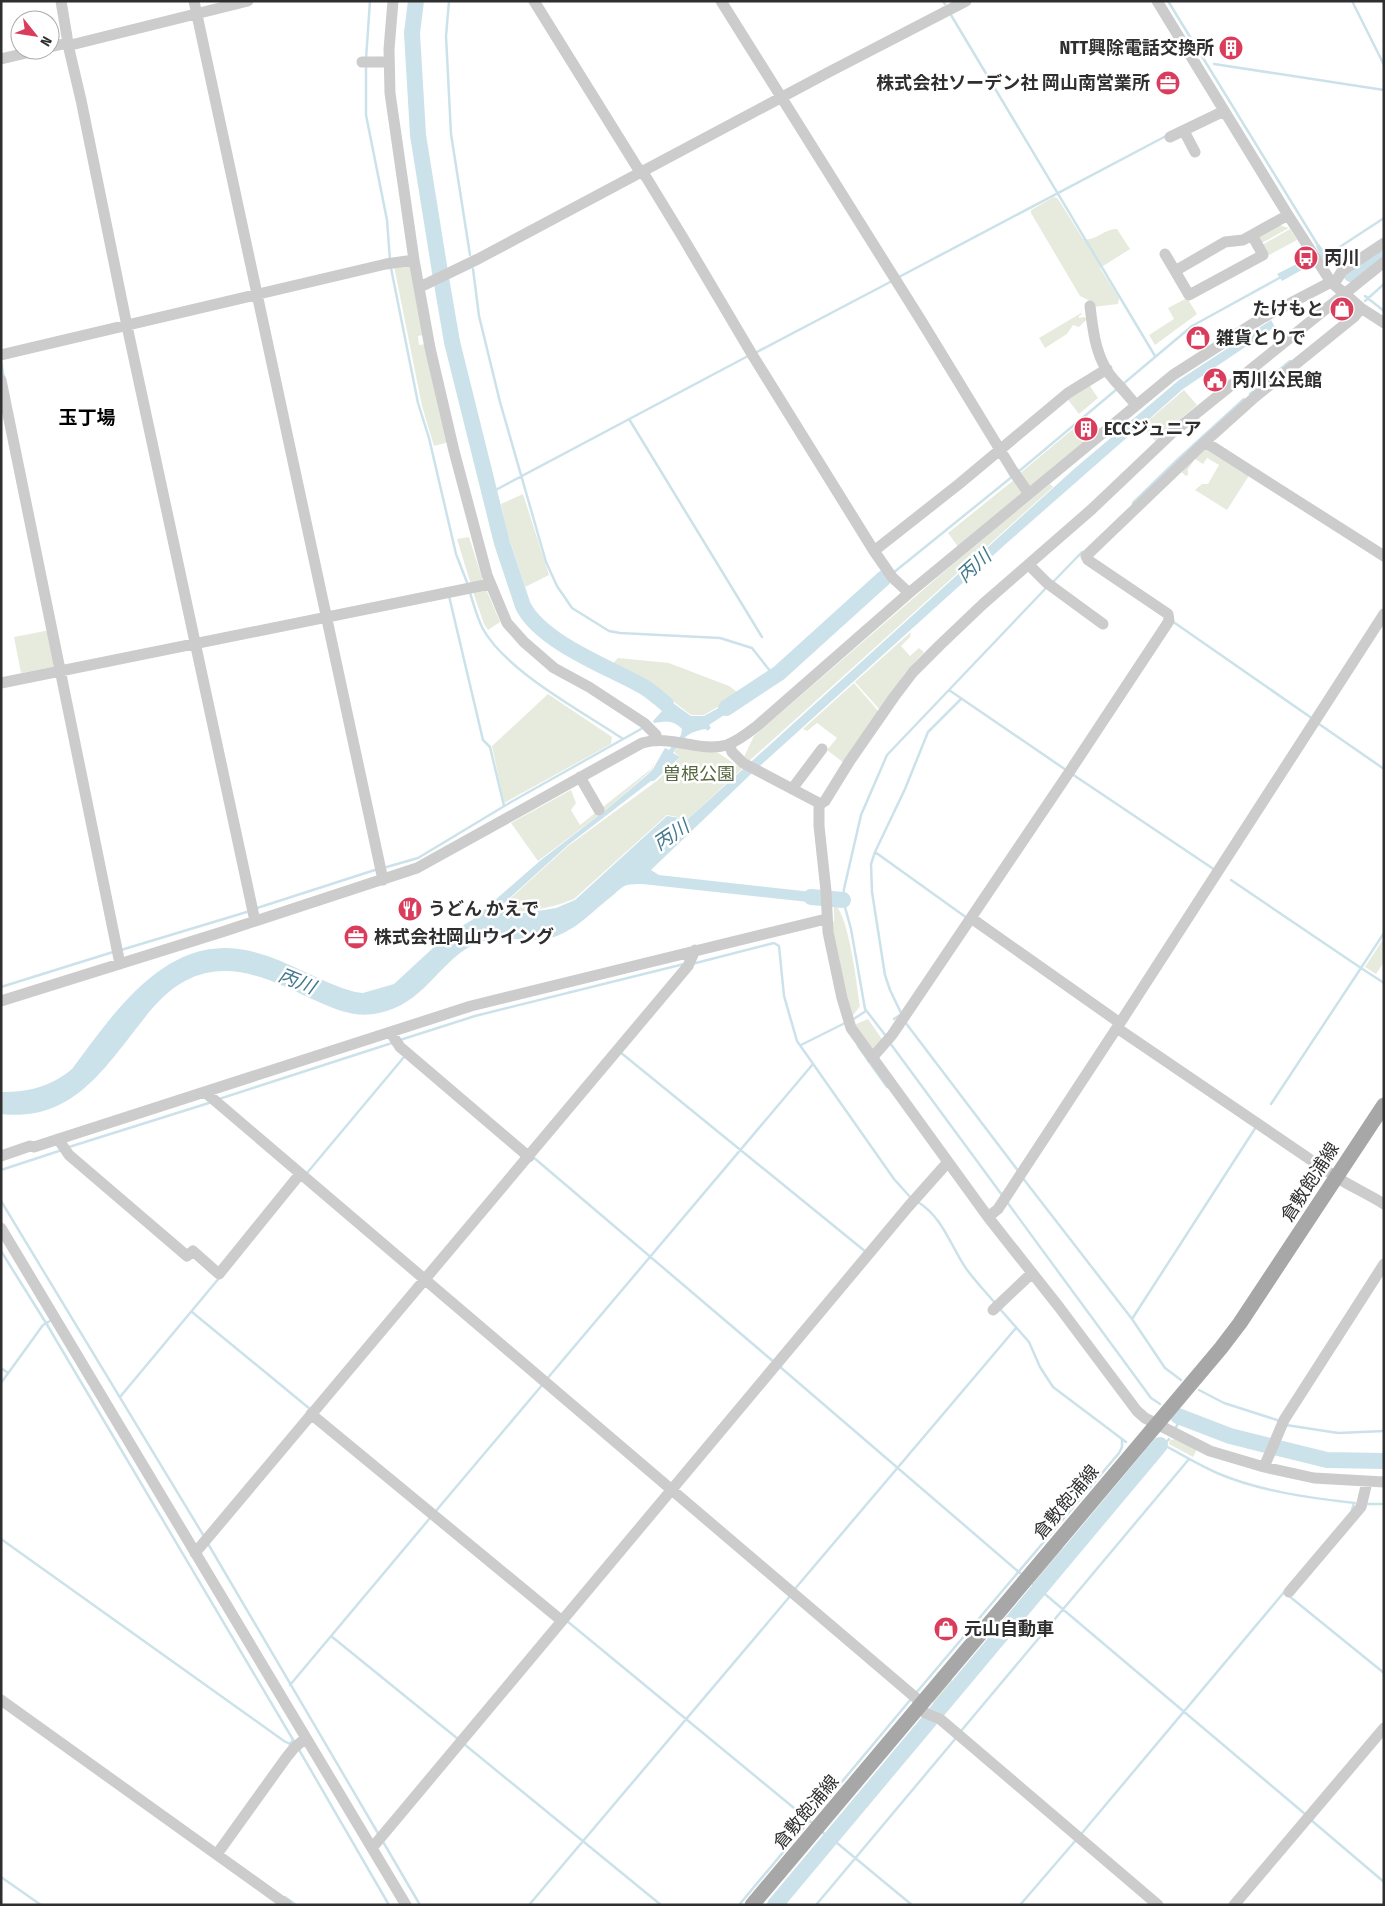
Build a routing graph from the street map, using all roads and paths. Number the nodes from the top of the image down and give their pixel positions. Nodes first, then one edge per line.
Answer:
1 (61, 1) edge
2 (248, 1) edge
3 (393, 1) edge
4 (534, 1) edge
5 (721, 1) edge
6 (966, 1) edge
7 (1157, 1) edge
8 (195, 9) edge
9 (70, 43) junction
10 (60, 45) edge
11 (364, 62) dead end
12 (389, 62) junction
13 (782, 98) junction
14 (1224, 111) junction
15 (1184, 131) junction
16 (1170, 137) dead end
17 (1195, 152) dead end
18 (642, 173) junction
19 (1288, 215) junction
20 (1252, 236) junction
21 (1384, 243) edge
22 (1165, 254) dead end
23 (414, 260) junction
24 (1384, 262) edge
25 (1175, 271) junction
26 (1332, 283) junction
27 (420, 287) junction
28 (257, 292) junction
29 (1345, 294) junction
30 (1090, 306) dead end
31 (1361, 308) junction
32 (1384, 323) edge
33 (129, 324) junction
34 (1, 355) edge
35 (1107, 369) junction
36 (1, 380) edge
37 (1136, 405) junction
38 (1206, 440) junction
39 (1002, 448) junction
40 (1029, 494) junction
41 (876, 549) junction
42 (1384, 556) edge
43 (1029, 565) junction
44 (490, 584) junction
45 (909, 594) junction
46 (1384, 614) edge
47 (327, 616) junction
48 (1103, 624) dead end
49 (197, 642) junction
50 (62, 669) junction
51 (1, 683) edge
52 (663, 740) junction
53 (729, 744) junction
54 (822, 749) dead end
55 (580, 777) junction
56 (792, 789) junction
57 (819, 805) junction
58 (599, 810) dead end
59 (382, 872) junction
60 (254, 914) junction
61 (972, 918) junction
62 (826, 919) junction
63 (119, 956) junction
64 (692, 959) junction
65 (1, 1000) edge
66 (1118, 1024) junction
67 (400, 1044) junction
68 (872, 1058) junction
69 (212, 1098) junction
70 (1384, 1105) edge
71 (62, 1146) junction
72 (526, 1155) junction
73 (1, 1156) edge
74 (948, 1162) junction
75 (302, 1176) junction
76 (1336, 1177) junction
77 (1384, 1204) edge
78 (988, 1217) junction
79 (1, 1228) edge
80 (1384, 1264) edge
81 (1032, 1273) junction
82 (425, 1279) junction
83 (996, 1308) dead end
84 (313, 1412) junction
85 (1156, 1424) junction
86 (1264, 1467) junction
87 (1367, 1482) junction
88 (1384, 1482) edge
89 (672, 1488) junction
90 (196, 1553) junction
91 (1289, 1592) dead end
92 (561, 1619) junction
93 (1, 1700) edge
94 (923, 1706) junction
95 (1384, 1728) edge
96 (300, 1744) junction
97 (377, 1841) junction
98 (218, 1852) junction
99 (287, 1905) edge
100 (406, 1905) edge
101 (752, 1905) edge
102 (1158, 1905) edge
103 (1234, 1905) edge

1 - 9 street
2 - 8 street
3 - 12 street
4 - 18 street
5 - 13 street
6 - 13 street
7 - 14 street
8 - 9 street
8 - 28 street
9 - 10 street
9 - 33 street
11 - 12 street
12 - 23 street
13 - 18 street
13 - 39 street
14 - 15 street
14 - 19 street
15 - 16 street
15 - 17 street
18 - 27 street
18 - 41 street
19 - 20 street
19 - 26 street
20 - 25 street
20 - 25 street
21 - 26 street
22 - 25 street
23 - 27 street
23 - 28 street
24 - 29 street
26 - 29 street
26 - 37 street
27 - 44 street
28 - 33 street
28 - 47 street
29 - 31 street
29 - 43 street
30 - 35 street
31 - 32 street
31 - 38 street
33 - 34 street
33 - 49 street
35 - 37 street
35 - 39 street
36 - 50 street
37 - 40 street
38 - 42 street
38 - 61 street
39 - 40 street
39 - 41 street
40 - 45 street
41 - 45 street
43 - 48 street
43 - 57 street
44 - 47 street
44 - 52 street
45 - 53 street
46 - 66 street
47 - 49 street
47 - 59 street
49 - 50 street
49 - 60 street
50 - 51 street
50 - 63 street
52 - 53 street
52 - 55 street
53 - 56 street
54 - 56 street
55 - 58 street
55 - 59 street
56 - 57 street
57 - 62 street
59 - 60 street
60 - 63 street
61 - 66 street
61 - 68 street
62 - 64 street
62 - 68 street
63 - 65 street
64 - 67 street
64 - 72 street
66 - 76 street
66 - 78 street
67 - 69 street
67 - 72 street
68 - 74 street
69 - 71 street
69 - 75 street
70 - 76 main road, 倉敷飽浦線
71 - 73 street
71 - 75 street
72 - 82 street
74 - 78 street
74 - 89 street
75 - 82 street
76 - 77 street
76 - 85 main road, 倉敷飽浦線
78 - 81 street
79 - 90 street
80 - 86 street
81 - 83 street
81 - 85 street
82 - 84 street
82 - 89 street
84 - 90 street
84 - 92 street
85 - 86 street
85 - 94 main road, 倉敷飽浦線
86 - 87 street
87 - 88 street
87 - 91 street
89 - 92 street
89 - 94 street
90 - 96 street
92 - 97 street
93 - 98 street
94 - 101 main road, 倉敷飽浦線
94 - 102 street
95 - 103 street
96 - 97 street
96 - 98 street
97 - 100 street
98 - 99 street

